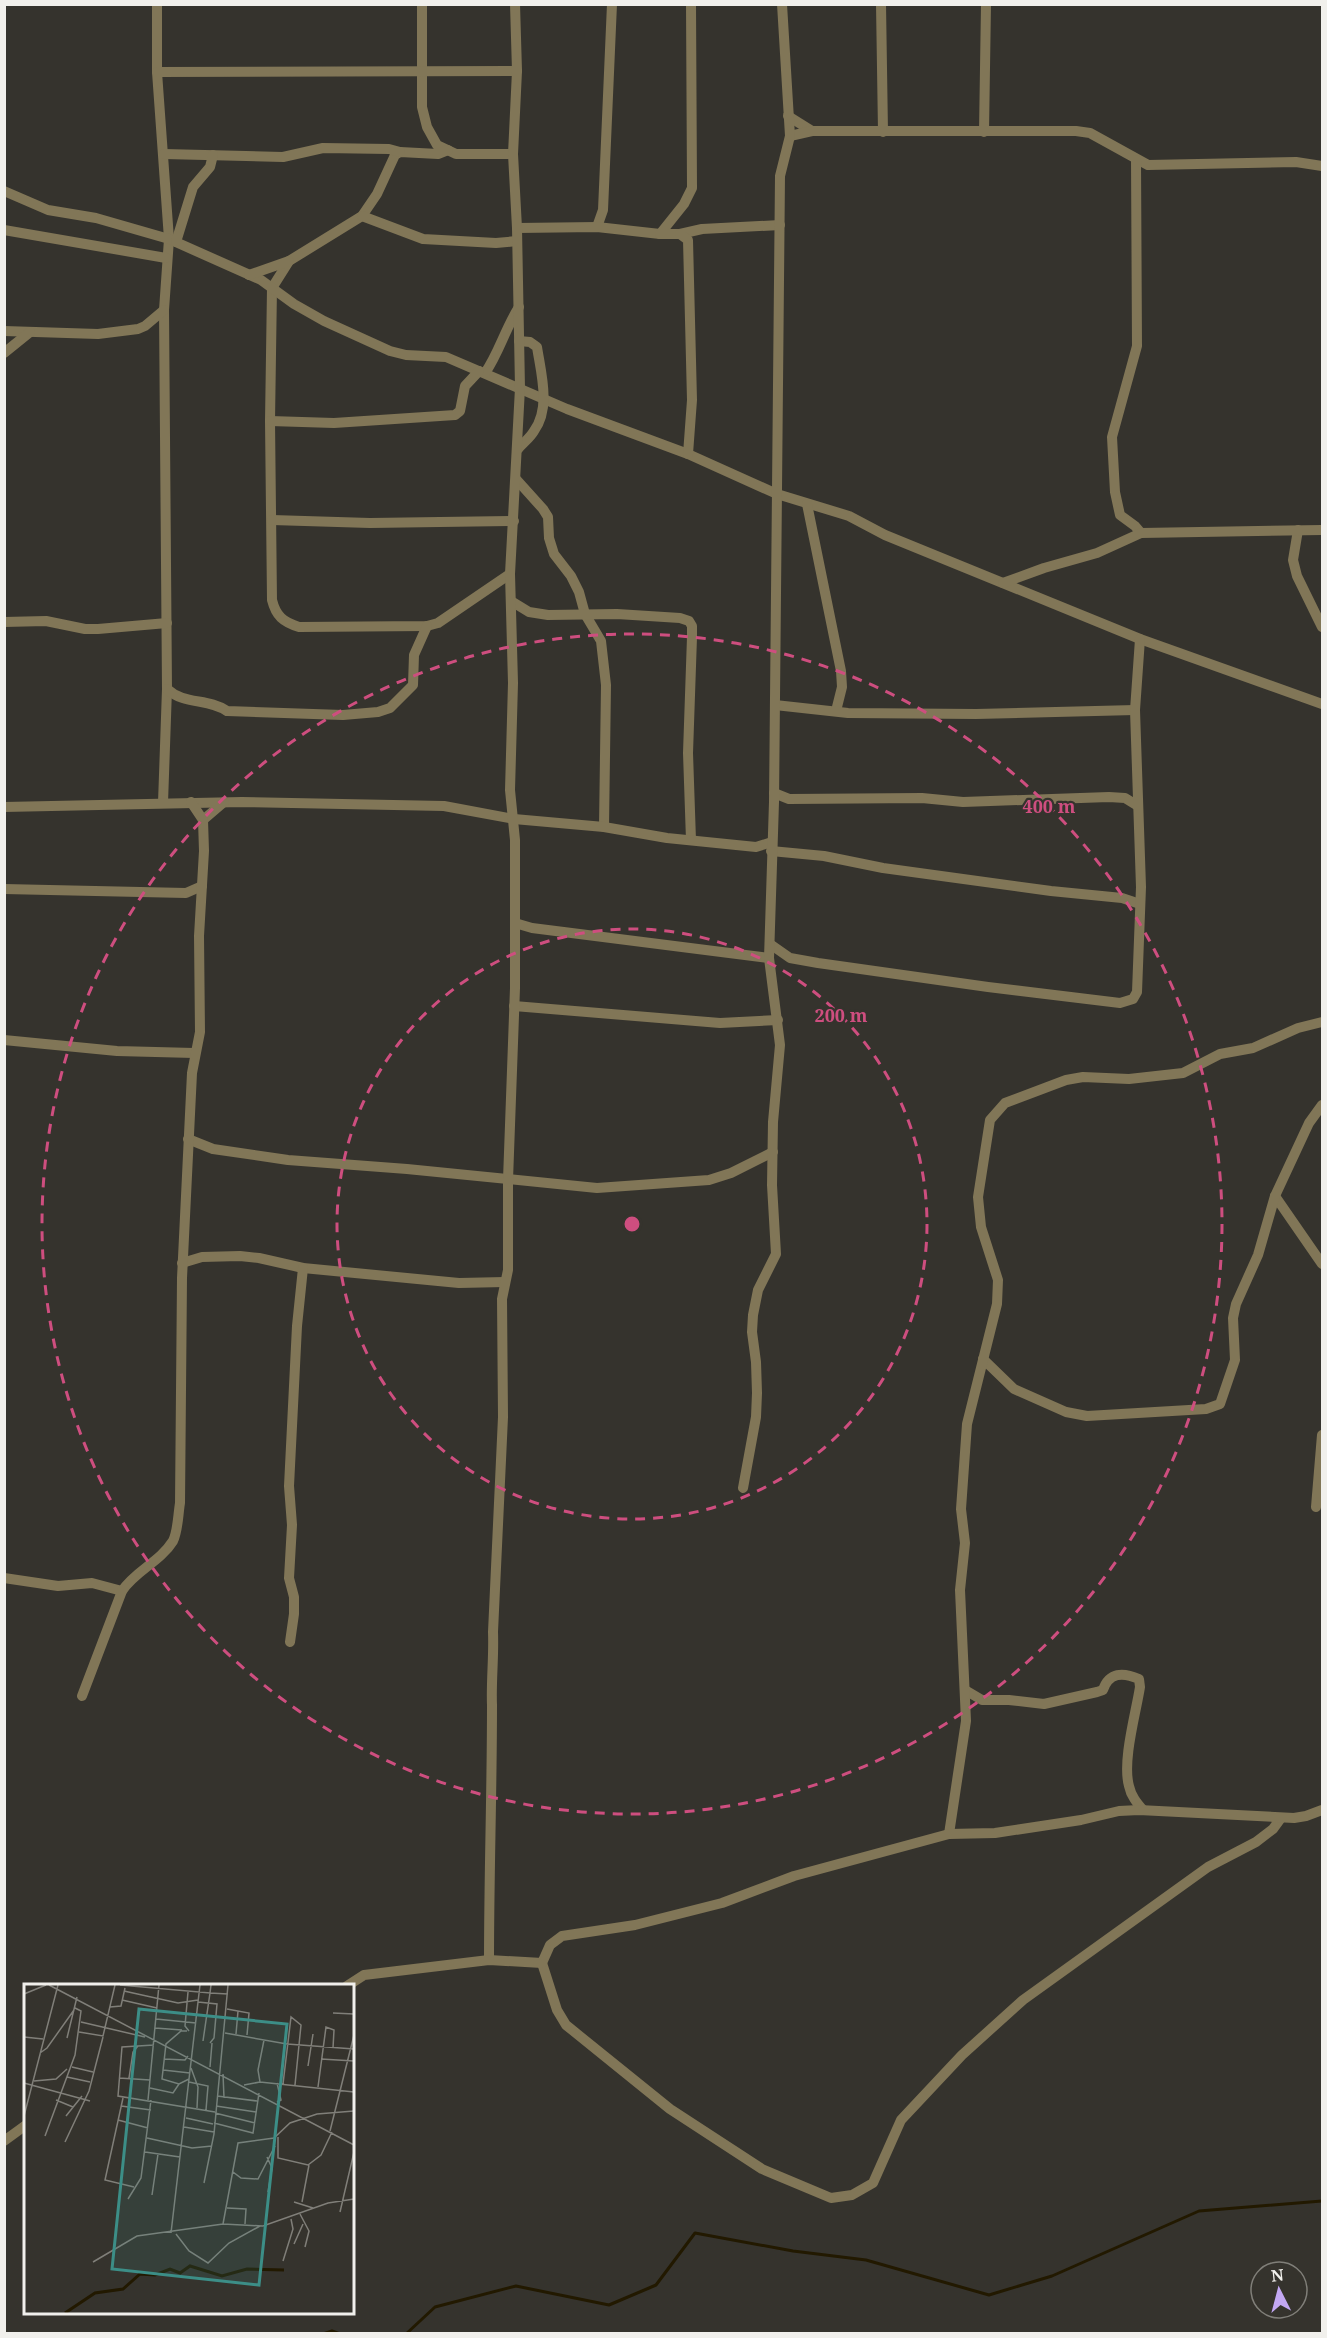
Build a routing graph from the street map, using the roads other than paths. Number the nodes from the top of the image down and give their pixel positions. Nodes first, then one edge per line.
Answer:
1 (157, 4) edge
2 (422, 4) edge
3 (515, 4) edge
4 (612, 4) edge
5 (691, 4) edge
6 (782, 4) edge
7 (881, 4) edge
8 (986, 4) edge
9 (423, 71) junction
10 (517, 71) junction
11 (157, 72) junction
12 (788, 116) junction
13 (812, 130) junction
14 (883, 132) junction
15 (984, 132) junction
16 (790, 136) junction
17 (434, 138) junction
18 (448, 150) junction
19 (400, 152) junction
20 (164, 154) junction
21 (422, 154) junction
22 (513, 154) junction
23 (213, 155) junction
24 (1136, 160) junction
25 (1323, 166) edge
26 (4, 191) edge
27 (362, 216) junction
28 (780, 225) junction
29 (597, 227) junction
30 (517, 228) junction
31 (4, 230) edge
32 (660, 234) junction
33 (680, 234) junction
34 (172, 241) junction
35 (517, 241) junction
36 (166, 258) junction
37 (289, 261) junction
38 (249, 275) junction
39 (272, 288) junction
40 (519, 308) junction
41 (164, 310) junction
42 (4, 331) edge
43 (30, 332) junction
44 (519, 341) junction
45 (4, 353) edge
46 (482, 372) junction
47 (520, 388) junction
48 (544, 398) junction
49 (270, 421) junction
50 (518, 449) junction
51 (688, 454) junction
52 (516, 479) junction
53 (777, 494) junction
54 (807, 504) junction
55 (272, 520) junction
56 (514, 521) junction
57 (1298, 530) junction
58 (1323, 530) edge
59 (1141, 533) junction
60 (510, 574) junction
61 (1003, 583) junction
62 (511, 601) junction
63 (585, 614) junction
64 (4, 622) edge
65 (167, 623) junction
66 (428, 626) junction
67 (1323, 627) edge
68 (1140, 639) junction
69 (167, 689) junction
70 (1317, 698) edge
71 (1323, 704) edge
72 (775, 705) junction
73 (1135, 710) junction
74 (836, 711) junction
75 (774, 793) junction
76 (789, 799) junction
77 (191, 802) junction
78 (224, 802) junction
79 (163, 803) junction
80 (1138, 806) junction
81 (4, 807) edge
82 (774, 811) junction
83 (514, 819) junction
84 (203, 820) junction
85 (603, 827) junction
86 (691, 840) junction
87 (756, 848) junction
88 (771, 851) junction
89 (1141, 884) junction
90 (202, 886) junction
91 (4, 889) edge
92 (1122, 898) junction
93 (1140, 904) junction
94 (515, 923) junction
95 (770, 944) junction
96 (769, 958) junction
97 (514, 1006) junction
98 (778, 1020) junction
99 (1323, 1022) edge
100 (4, 1040) edge
101 (194, 1053) junction
102 (1323, 1105) edge
103 (188, 1139) junction
104 (772, 1152) junction
105 (508, 1180) junction
106 (1275, 1196) junction
107 (182, 1263) junction
108 (1323, 1264) edge
109 (303, 1268) junction
110 (505, 1282) junction
111 (982, 1359) junction
112 (1323, 1435) edge
113 (743, 1488) dead end
114 (1316, 1507) dead end
115 (4, 1578) edge
116 (122, 1591) junction
117 (290, 1642) dead end
118 (965, 1690) junction
119 (82, 1696) dead end
120 (1143, 1810) junction
121 (1323, 1810) edge
122 (1281, 1818) junction
123 (949, 1834) junction
124 (489, 1960) junction
125 (542, 1963) junction
126 (349, 1984) edge
127 (24, 2126) edge
128 (4, 2141) edge

1 - 11 street
2 - 9 street
3 - 10 street
4 - 29 street
5 - 32 street
6 - 12 street
7 - 14 street
8 - 15 street
9 - 10 street
9 - 11 street
9 - 17 street
10 - 22 street
11 - 20 street
12 - 13 street
12 - 16 street
13 - 14 street
13 - 16 street
14 - 15 street
15 - 24 street
16 - 28 street
17 - 18 street
17 - 21 street
18 - 21 street
18 - 22 street
19 - 21 street
19 - 23 street
19 - 27 street
20 - 23 street
20 - 34 street
22 - 30 street
23 - 34 street
24 - 25 street
24 - 59 street
26 - 34 street
27 - 35 street
27 - 37 street
28 - 33 street
28 - 53 street
29 - 30 street
29 - 32 street
30 - 35 street
31 - 36 street
32 - 33 street
33 - 51 street
34 - 36 street
34 - 38 street
35 - 40 street
36 - 41 street
37 - 38 street
37 - 39 street
38 - 39 street
39 - 46 street
39 - 49 street
40 - 44 street
40 - 46 street
41 - 43 street
41 - 65 street
42 - 43 street
43 - 45 street
44 - 47 street
44 - 48 street
46 - 47 street
46 - 49 street
47 - 48 street
47 - 50 street
48 - 50 street
48 - 51 street
49 - 55 street
50 - 52 street
51 - 53 street
52 - 56 street
52 - 63 street
53 - 54 street
53 - 72 street
54 - 61 street
54 - 74 street
55 - 56 street
55 - 66 street
56 - 60 street
57 - 58 street
57 - 59 street
57 - 67 street
59 - 61 street
60 - 62 street
60 - 66 street
61 - 68 street
62 - 63 street
62 - 83 street
63 - 85 street
63 - 86 street
64 - 65 street
65 - 69 street
66 - 69 street
68 - 70 street
68 - 73 street
69 - 79 street
70 - 71 street
72 - 74 street
72 - 75 street
73 - 74 street
73 - 80 street
75 - 76 street
75 - 82 street
76 - 80 street
76 - 82 street
77 - 78 street
77 - 79 street
77 - 84 street
78 - 83 street
78 - 84 street
79 - 81 street
80 - 89 street
82 - 88 street
83 - 85 street
83 - 94 street
84 - 90 street
85 - 86 street
86 - 87 street
87 - 88 street
87 - 88 street
88 - 92 street
88 - 95 street
89 - 92 street
89 - 93 street
90 - 91 street
90 - 101 street
92 - 93 street
93 - 95 street
94 - 96 street
94 - 97 street
95 - 96 street
96 - 98 street
97 - 98 street
97 - 105 street
98 - 104 street
99 - 111 street
100 - 101 street
101 - 103 street
102 - 106 street
103 - 105 street
103 - 107 street
104 - 105 street
104 - 113 street
105 - 110 street
106 - 108 street
106 - 111 street
107 - 109 street
107 - 116 street
109 - 110 street
109 - 117 street
110 - 124 street
111 - 118 street
112 - 114 street
115 - 116 street
116 - 119 street
118 - 120 street
118 - 123 street
120 - 122 street
120 - 123 street
121 - 122 street
122 - 125 street
123 - 125 street
124 - 125 street
124 - 126 street
127 - 128 street

